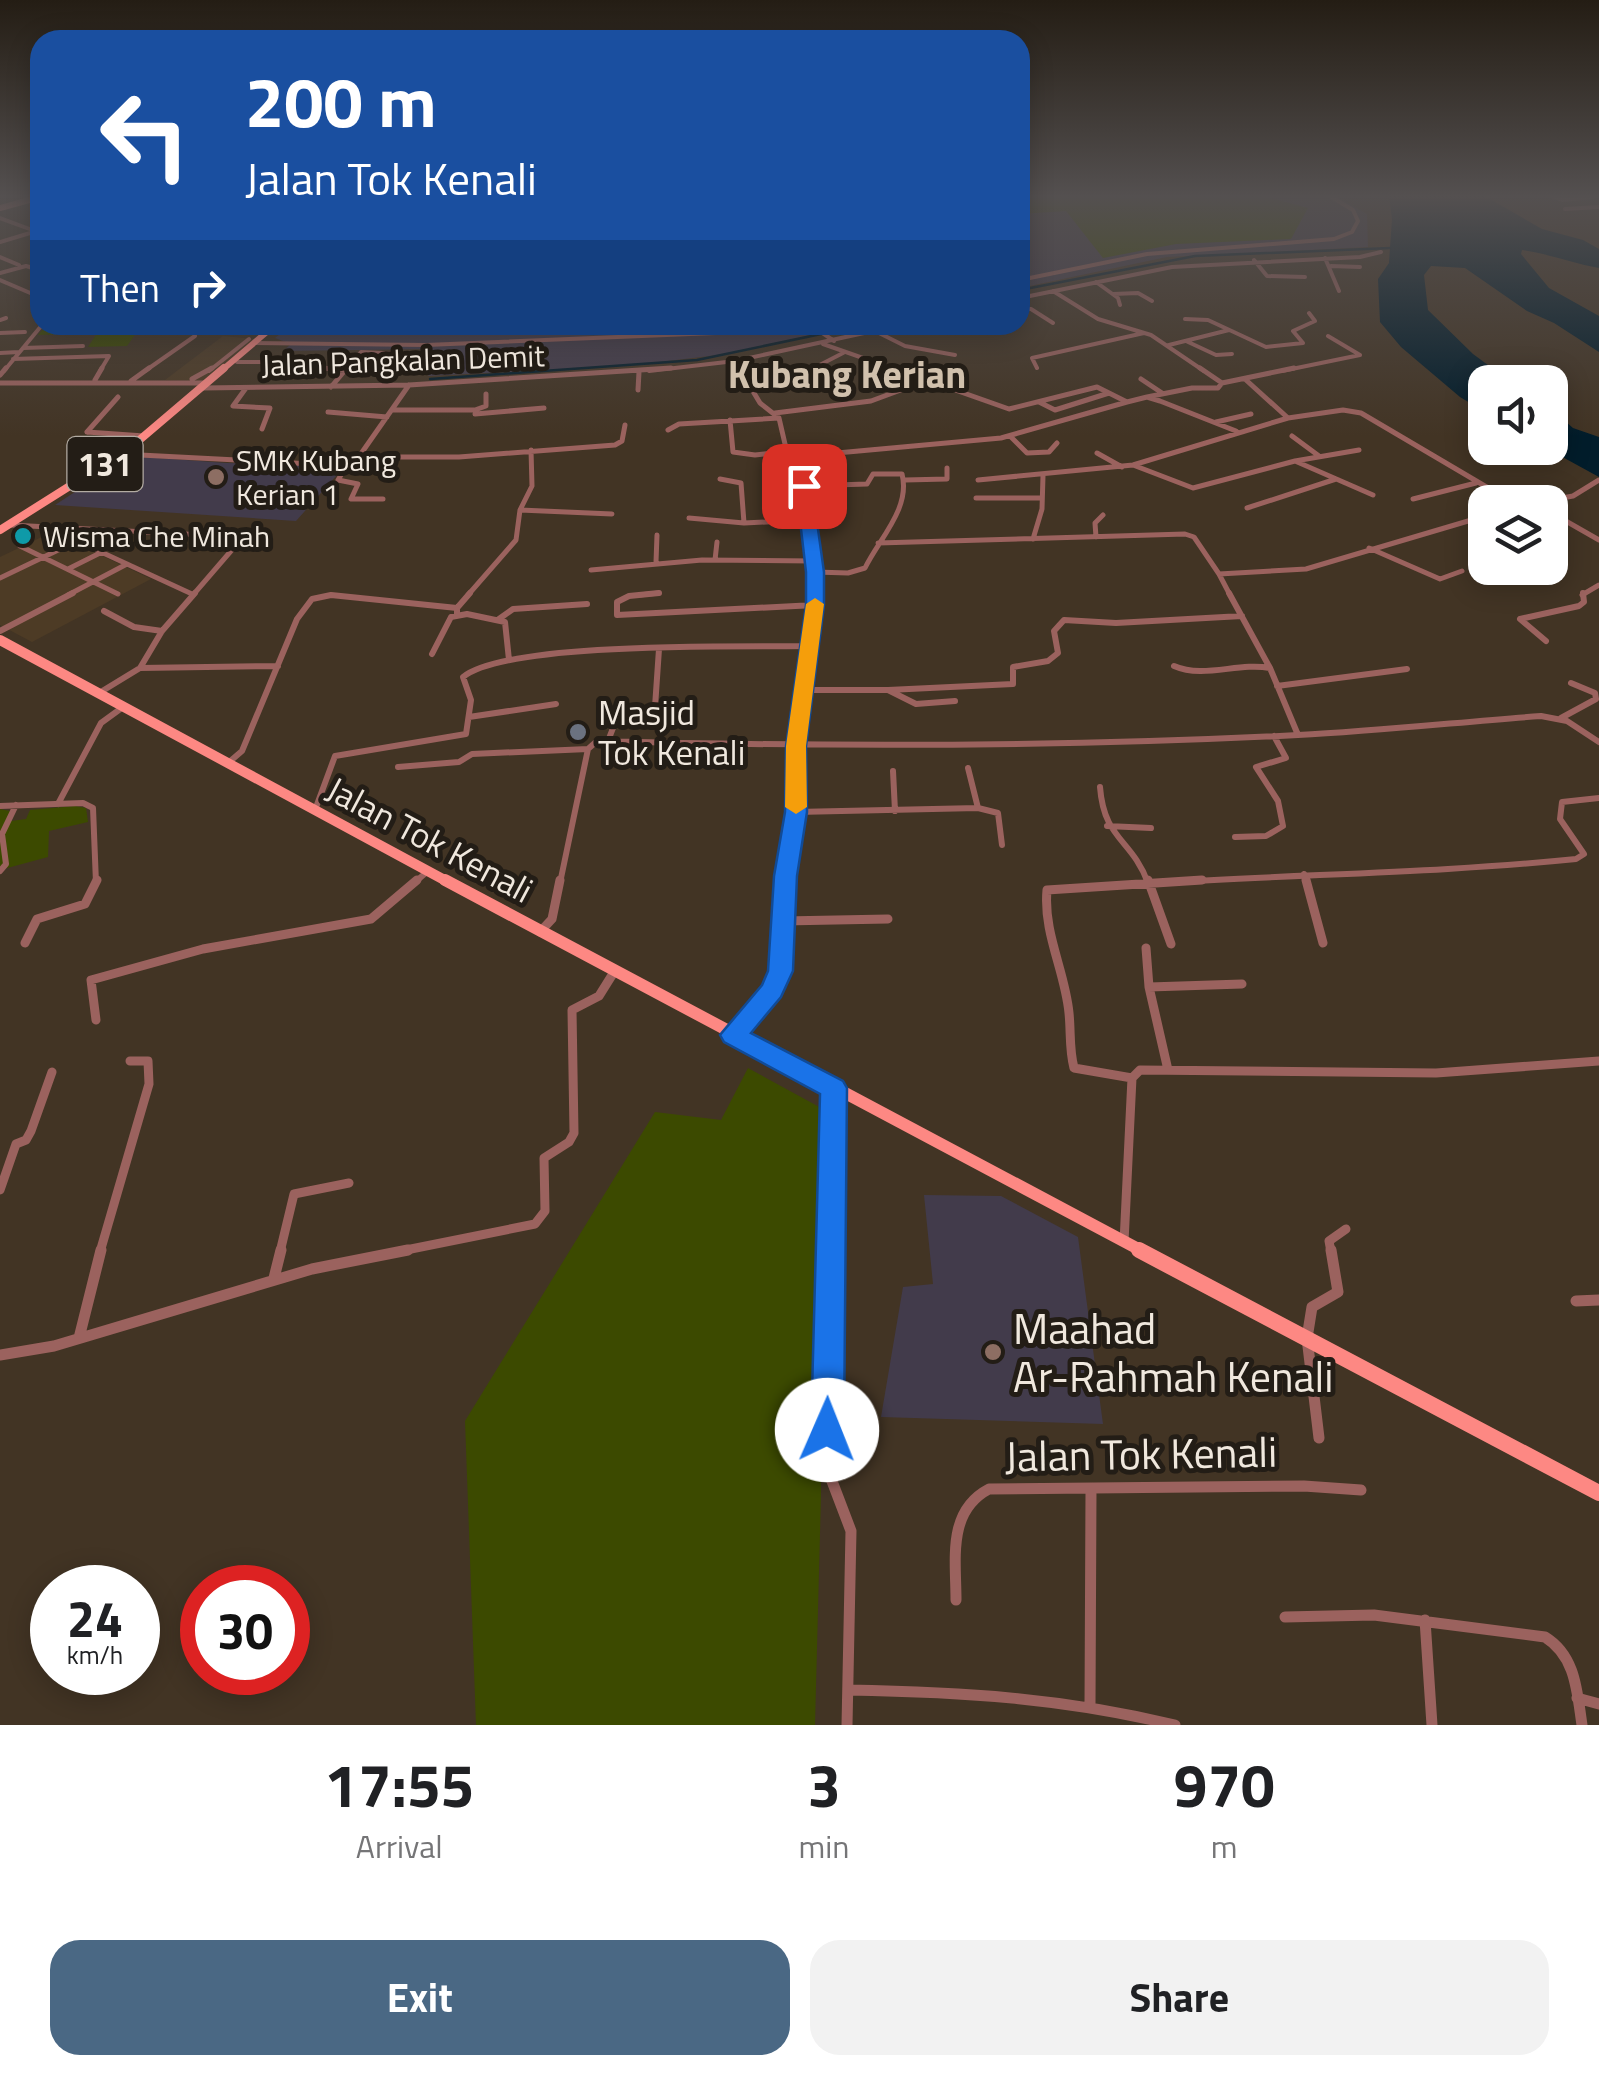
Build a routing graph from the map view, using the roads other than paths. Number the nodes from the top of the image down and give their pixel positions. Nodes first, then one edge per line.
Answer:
1 (0, 276) edge
2 (1122, 276) edge
3 (1267, 276) edge
4 (1334, 276) edge
5 (1305, 277) dead end
6 (1096, 282) junction
7 (1053, 291) junction
8 (1339, 291) dead end
9 (30, 293) edge
10 (1113, 294) junction
11 (1030, 296) edge
12 (1152, 302) dead end
13 (1120, 305) dead end
14 (1030, 310) edge
15 (1308, 313) dead end
16 (1186, 319) dead end
17 (1053, 323) dead end
18 (1230, 330) junction
19 (26, 332) dead end
20 (0, 333) edge
21 (1144, 333) junction
22 (34, 335) edge
23 (264, 335) edge
24 (629, 335) edge
25 (824, 335) edge
26 (859, 335) edge
27 (883, 335) edge
28 (194, 336) dead end
29 (1328, 336) dead end
30 (37, 338) dead end
31 (834, 341) junction
32 (1186, 341) junction
33 (823, 344) junction
34 (250, 345) junction
35 (84, 346) dead end
36 (1169, 346) junction
37 (20, 353) junction
38 (843, 353) junction
39 (0, 354) edge
40 (428, 354) dead end
41 (955, 354) dead end
42 (1232, 354) dead end
43 (735, 361) junction
44 (237, 362) junction
45 (1037, 368) dead end
46 (345, 370) junction
47 (639, 372) junction
48 (96, 379) junction
49 (134, 379) junction
50 (746, 379) junction
51 (1141, 379) dead end
52 (2, 380) edge
53 (927, 380) junction
54 (1246, 380) junction
55 (1222, 383) junction
56 (205, 385) junction
57 (410, 385) junction
58 (331, 387) junction
59 (246, 388) junction
60 (638, 390) dead end
61 (1162, 392) junction
62 (486, 394) dead end
63 (1109, 394) junction
64 (118, 397) dead end
65 (1147, 397) junction
66 (1039, 402) junction
67 (1126, 402) junction
68 (544, 408) dead end
69 (394, 410) junction
70 (456, 411) junction
71 (328, 412) dead end
72 (1252, 414) dead end
73 (777, 416) junction
74 (387, 417) junction
75 (1288, 418) junction
76 (730, 420) junction
77 (1216, 422) junction
78 (625, 425) dead end
79 (262, 429) dead end
80 (668, 430) dead end
81 (1236, 431) junction
82 (144, 436) junction
83 (1010, 436) junction
84 (1292, 436) dead end
85 (1057, 444) dead end
86 (532, 450) junction
87 (1359, 450) dead end
88 (1049, 452) junction
89 (1098, 453) dead end
90 (121, 454) junction
91 (790, 454) junction
92 (1320, 456) junction
93 (358, 458) junction
94 (350, 460) junction
95 (1295, 461) junction
96 (1133, 465) junction
97 (1122, 467) junction
98 (946, 468) dead end
99 (1057, 475) junction
100 (1044, 476) junction
101 (1336, 479) junction
102 (720, 480) dead end
103 (905, 480) junction
104 (978, 480) dead end
105 (1596, 482) edge
106 (1476, 483) junction
107 (1480, 485) edge
108 (804, 486) junction
109 (1373, 495) dead end
110 (1568, 497) edge
111 (976, 498) dead end
112 (1042, 498) junction
113 (382, 499) dead end
114 (1413, 499) dead end
115 (1248, 508) dead end
116 (520, 510) junction
117 (612, 514) dead end
118 (1103, 515) dead end
119 (689, 518) dead end
120 (807, 520) junction
121 (1468, 521) edge
122 (1568, 522) edge
123 (744, 523) junction
124 (10, 524) junction
125 (44, 526) junction
126 (80, 527) junction
127 (0, 530) edge
128 (66, 536) junction
129 (657, 536) dead end
130 (1096, 537) junction
131 (1033, 539) junction
132 (77, 540) junction
133 (1599, 540) edge
134 (717, 542) dead end
135 (878, 543) junction
136 (20, 546) dead end
137 (1368, 548) junction
138 (102, 552) junction
139 (43, 557) junction
140 (715, 560) junction
141 (814, 560) junction
142 (656, 562) junction
143 (127, 564) junction
144 (68, 569) junction
145 (591, 570) dead end
146 (1462, 571) dead end
147 (815, 572) junction
148 (1219, 574) junction
149 (0, 578) edge
150 (94, 582) junction
151 (1599, 586) edge
152 (659, 593) dead end
153 (118, 594) dead end
154 (192, 594) junction
155 (588, 604) dead end
156 (815, 605) junction
157 (457, 611) junction
158 (104, 612) dead end
159 (1242, 616) junction
160 (499, 619) junction
161 (162, 630) junction
162 (0, 631) edge
163 (0, 640) edge
164 (1546, 641) dead end
165 (810, 646) junction
166 (659, 649) junction
167 (432, 654) dead end
168 (509, 660) junction
169 (278, 666) junction
170 (1174, 666) dead end
171 (140, 668) junction
172 (1270, 668) junction
173 (1408, 669) dead end
174 (1571, 683) dead end
175 (1277, 686) junction
176 (803, 690) junction
177 (888, 690) junction
178 (99, 693) junction
179 (954, 702) dead end
180 (556, 704) dead end
181 (124, 706) junction
182 (470, 717) junction
183 (1561, 718) junction
184 (1274, 735) junction
185 (1298, 735) junction
186 (608, 741) junction
187 (1599, 742) edge
188 (796, 746) junction
189 (588, 749) junction
190 (228, 763) junction
191 (398, 767) dead end
192 (968, 768) dead end
193 (894, 771) dead end
194 (1100, 788) dead end
195 (1599, 798) edge
196 (58, 804) junction
197 (16, 805) junction
198 (0, 806) edge
199 (978, 808) junction
200 (315, 810) junction
201 (895, 811) junction
202 (796, 812) junction
203 (1107, 826) junction
204 (1151, 828) dead end
205 (1235, 837) dead end
206 (1002, 844) dead end
207 (0, 871) edge
208 (428, 871) junction
209 (1304, 874) junction
210 (1151, 884) junction
211 (888, 919) dead end
212 (784, 921) junction
213 (540, 932) junction
214 (1323, 942) dead end
215 (25, 943) dead end
216 (1172, 944) dead end
217 (1146, 948) dead end
218 (614, 972) junction
219 (1242, 984) dead end
220 (1149, 986) junction
221 (96, 1020) dead end
222 (733, 1035) junction
223 (130, 1061) dead end
224 (1599, 1061) edge
225 (1168, 1070) junction
226 (52, 1072) dead end
227 (1132, 1078) junction
228 (833, 1088) junction
229 (349, 1182) dead end
230 (0, 1190) edge
231 (1346, 1229) dead end
232 (1124, 1242) junction
233 (274, 1278) junction
234 (1599, 1300) edge
235 (1576, 1301) dead end
236 (79, 1338) junction
237 (1306, 1338) junction
238 (0, 1354) edge
239 (1320, 1438) dead end
240 (1091, 1490) junction
241 (1361, 1490) dead end
242 (1599, 1493) edge
243 (956, 1600) dead end
244 (1285, 1616) dead end
245 (1425, 1620) junction
246 (848, 1690) junction
247 (1578, 1698) junction
248 (1599, 1704) edge
249 (1090, 1705) junction
250 (847, 1725) edge
251 (1175, 1725) edge
252 (1432, 1725) edge
253 (1582, 1725) edge

1 - 9 street
2 - 6 street
3 - 5 street
4 - 8 street
6 - 7 street
6 - 10 street
7 - 11 street
7 - 21 street
10 - 12 street
10 - 13 street
14 - 17 street
15 - 18 street
16 - 18 street
18 - 32 street
19 - 20 street
21 - 36 street
21 - 45 street
22 - 37 street
23 - 34 main road, 131
24 - 34 street
25 - 31 street
26 - 31 street, Jalan Pangkalan Demit
27 - 41 street
28 - 49 street
29 - 54 street
30 - 37 street
31 - 33 street, Jalan Pangkalan Demit
32 - 36 street
32 - 42 street
33 - 38 street
33 - 43 street, Jalan Pangkalan Demit
34 - 44 main road, 131
34 - 49 street
34 - 56 main road, 131
35 - 37 street
36 - 55 street
37 - 39 street
37 - 48 street
37 - 52 street
38 - 50 street
38 - 53 street
40 - 46 street
43 - 47 street, Jalan Pangkalan Demit
43 - 50 street
44 - 46 street
44 - 56 main road, 131
46 - 58 street
47 - 57 street, Jalan Pangkalan Demit
47 - 60 street
48 - 49 street
48 - 52 street
49 - 56 street, Jalan Pangkalan Demit
50 - 73 street
51 - 61 street
53 - 66 street
53 - 73 street
54 - 55 street
54 - 75 street
55 - 61 street
56 - 59 street, Jalan Pangkalan Demit
56 - 82 main road, 131
57 - 58 street, Jalan Pangkalan Demit
57 - 69 street
58 - 59 street, Jalan Pangkalan Demit
59 - 79 street
61 - 65 street
62 - 70 street
63 - 66 street
63 - 66 street
63 - 67 street
64 - 82 street
65 - 67 street
65 - 77 street
67 - 83 street
68 - 70 street
69 - 70 street
69 - 74 street
71 - 74 street
72 - 77 street
73 - 76 street
73 - 91 street
74 - 93 street
75 - 81 street
75 - 106 street
76 - 80 street
76 - 91 street
77 - 81 street
78 - 86 street
81 - 96 street
82 - 90 main road, 131
83 - 88 street
83 - 91 street
84 - 92 street
85 - 88 street
86 - 93 street
86 - 116 street
87 - 92 street
88 - 99 street
89 - 97 street
90 - 94 street
90 - 124 main road, 131
91 - 108 street
92 - 95 street
93 - 94 street
94 - 113 street
95 - 96 street
95 - 101 street
96 - 97 street
97 - 99 street
98 - 103 street
99 - 100 street
100 - 104 street
100 - 112 street
101 - 109 street
101 - 115 street
102 - 123 street
103 - 108 street
103 - 135 street
105 - 110 street
106 - 107 street
106 - 114 street
108 - 120 street
111 - 112 street
112 - 131 street
116 - 117 street
116 - 157 street
118 - 130 street
119 - 123 street
120 - 123 street
120 - 141 street
121 - 137 street
122 - 133 street
124 - 125 street
124 - 127 main road, 131
125 - 126 street
125 - 128 street
126 - 128 street
126 - 154 street
128 - 132 street
129 - 142 street
130 - 131 street
130 - 148 street
131 - 135 street
132 - 138 street
132 - 139 street
134 - 140 street
135 - 147 street
136 - 139 street
137 - 146 street
137 - 148 street
138 - 143 street
138 - 144 street
139 - 144 street
139 - 149 street
140 - 141 street
140 - 142 street
141 - 147 street
142 - 145 street
143 - 150 street
143 - 154 street
144 - 150 street
147 - 156 street
148 - 159 street
150 - 153 street
150 - 162 street
151 - 164 street
152 - 156 street
154 - 161 street
155 - 160 street
156 - 165 street
157 - 160 street
157 - 167 street
157 - 169 street
158 - 161 street
159 - 172 street
159 - 177 street
160 - 168 street
161 - 171 street
163 - 178 main road, Jalan Tok Kenali
165 - 166 street
165 - 176 street
166 - 168 street
166 - 186 street
168 - 182 street
169 - 171 street
169 - 190 street
170 - 172 street
171 - 178 street
172 - 175 street
173 - 175 street
174 - 183 street
175 - 185 street
176 - 177 street
176 - 188 street
177 - 179 street
178 - 181 main road, Jalan Tok Kenali
180 - 182 street
181 - 190 main road, Jalan Tok Kenali
181 - 196 street
182 - 200 street
183 - 185 street
183 - 187 street
184 - 185 street
184 - 188 street
184 - 205 street
186 - 188 street
186 - 189 street
188 - 202 street
189 - 191 street
189 - 213 street
190 - 200 main road, Jalan Tok Kenali
192 - 199 street
193 - 201 street
194 - 203 street
195 - 209 street
196 - 197 street
196 - 215 street
197 - 198 street
197 - 207 street
199 - 201 street
199 - 206 street
200 - 208 main road, Jalan Tok Kenali
201 - 202 street
202 - 212 street
203 - 204 street
203 - 210 street
208 - 213 main road, Jalan Tok Kenali
208 - 221 street
209 - 210 street
209 - 214 street
210 - 216 street
210 - 227 street
211 - 212 street
212 - 222 street
213 - 218 main road, Jalan Tok Kenali
217 - 220 street
218 - 222 main road, Jalan Tok Kenali
218 - 233 street
219 - 220 street
220 - 225 street
222 - 228 main road, Jalan Tok Kenali
223 - 236 street
224 - 225 street
225 - 227 street
226 - 230 street
227 - 232 street
228 - 232 main road, Jalan Tok Kenali
228 - 246 street
229 - 233 street
231 - 237 street
232 - 237 main road, Jalan Tok Kenali
233 - 236 street
234 - 235 street
236 - 238 street
237 - 239 street
237 - 242 main road, Jalan Tok Kenali
240 - 241 street, Jalan Tok Kenali
240 - 243 street, Jalan Tok Kenali
240 - 249 street
244 - 245 street
245 - 247 street
245 - 252 street
246 - 249 street
246 - 250 street
247 - 248 street
247 - 253 street
249 - 251 street

